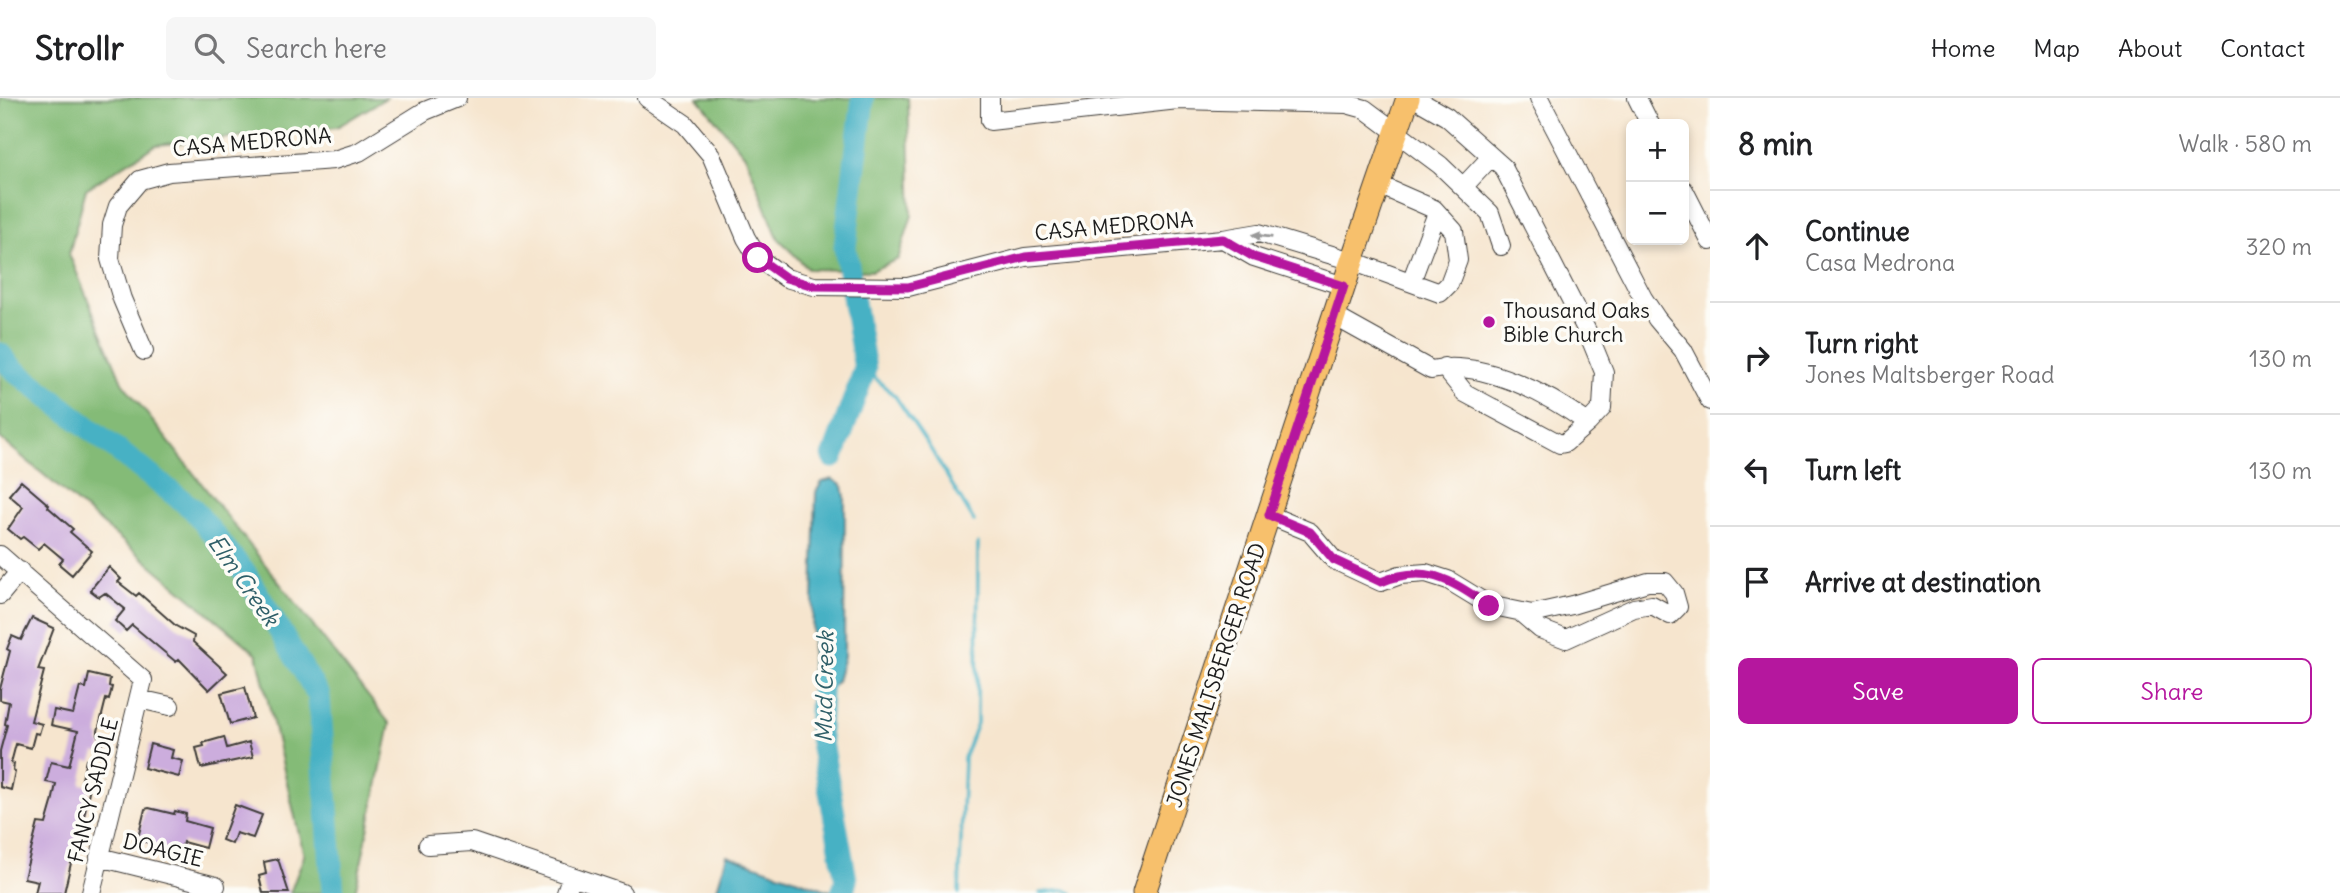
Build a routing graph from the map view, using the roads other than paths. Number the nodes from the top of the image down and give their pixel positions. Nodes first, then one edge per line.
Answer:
1 (457, 98) edge
2 (647, 98) edge
3 (990, 98) edge
4 (1408, 98) edge
5 (1414, 98) edge
6 (1539, 98) edge
7 (1637, 98) edge
8 (1648, 119) edge
9 (1396, 131) junction
10 (1491, 157) junction
11 (1379, 185) junction
12 (1463, 187) junction
13 (1689, 200) edge
14 (1437, 213) junction
15 (1223, 239) junction
16 (1710, 241) edge
17 (1301, 246) junction
18 (1501, 246) dead end
19 (1352, 261) junction
20 (1293, 269) junction
21 (1411, 282) junction
22 (1344, 286) junction
23 (1334, 316) junction
24 (144, 351) dead end
25 (1444, 367) junction
26 (1710, 401) edge
27 (1588, 423) junction
28 (1269, 515) junction
29 (0, 555) edge
30 (20, 571) junction
31 (0, 594) edge
32 (1520, 612) junction
33 (139, 699) junction
34 (170, 706) dead end
35 (428, 845) dead end
36 (99, 858) junction
37 (569, 885) edge
38 (216, 886) dead end
39 (91, 893) edge
40 (622, 893) edge
41 (1144, 893) edge

1 - 24 street, CASA MEDRONA
2 - 15 street, CASA MEDRONA
3 - 9 street
4 - 9 main road, JONES MALTSBERGER ROAD
5 - 10 street
6 - 26 street
7 - 8 street
9 - 11 main road, JONES MALTSBERGER ROAD
9 - 12 street
10 - 12 street
10 - 27 street
11 - 14 street
11 - 19 main road, JONES MALTSBERGER ROAD
12 - 18 street
13 - 16 street
14 - 21 street
14 - 21 street, CASA MEDRONA
17 -> 15 street, CASA MEDRONA
15 - 20 street, CASA MEDRONA
17 - 19 street, CASA MEDRONA
17 - 20 street
19 - 21 street, CASA MEDRONA
19 - 22 main road, JONES MALTSBERGER ROAD
20 - 22 street, CASA MEDRONA
22 - 23 main road, JONES MALTSBERGER ROAD
23 - 25 street
23 - 28 main road, JONES MALTSBERGER ROAD
25 - 27 street
25 - 27 street
28 - 32 street
28 - 41 main road, JONES MALTSBERGER ROAD
29 - 30 street
30 - 31 street
30 - 33 street, FANCY SADDLE
32 - 32 street
33 - 34 street, FANCY SADDLE
33 - 36 street, FANCY SADDLE
35 - 37 street
36 - 38 street, DOAGIE
36 - 39 street, FANCY SADDLE
37 - 40 street

